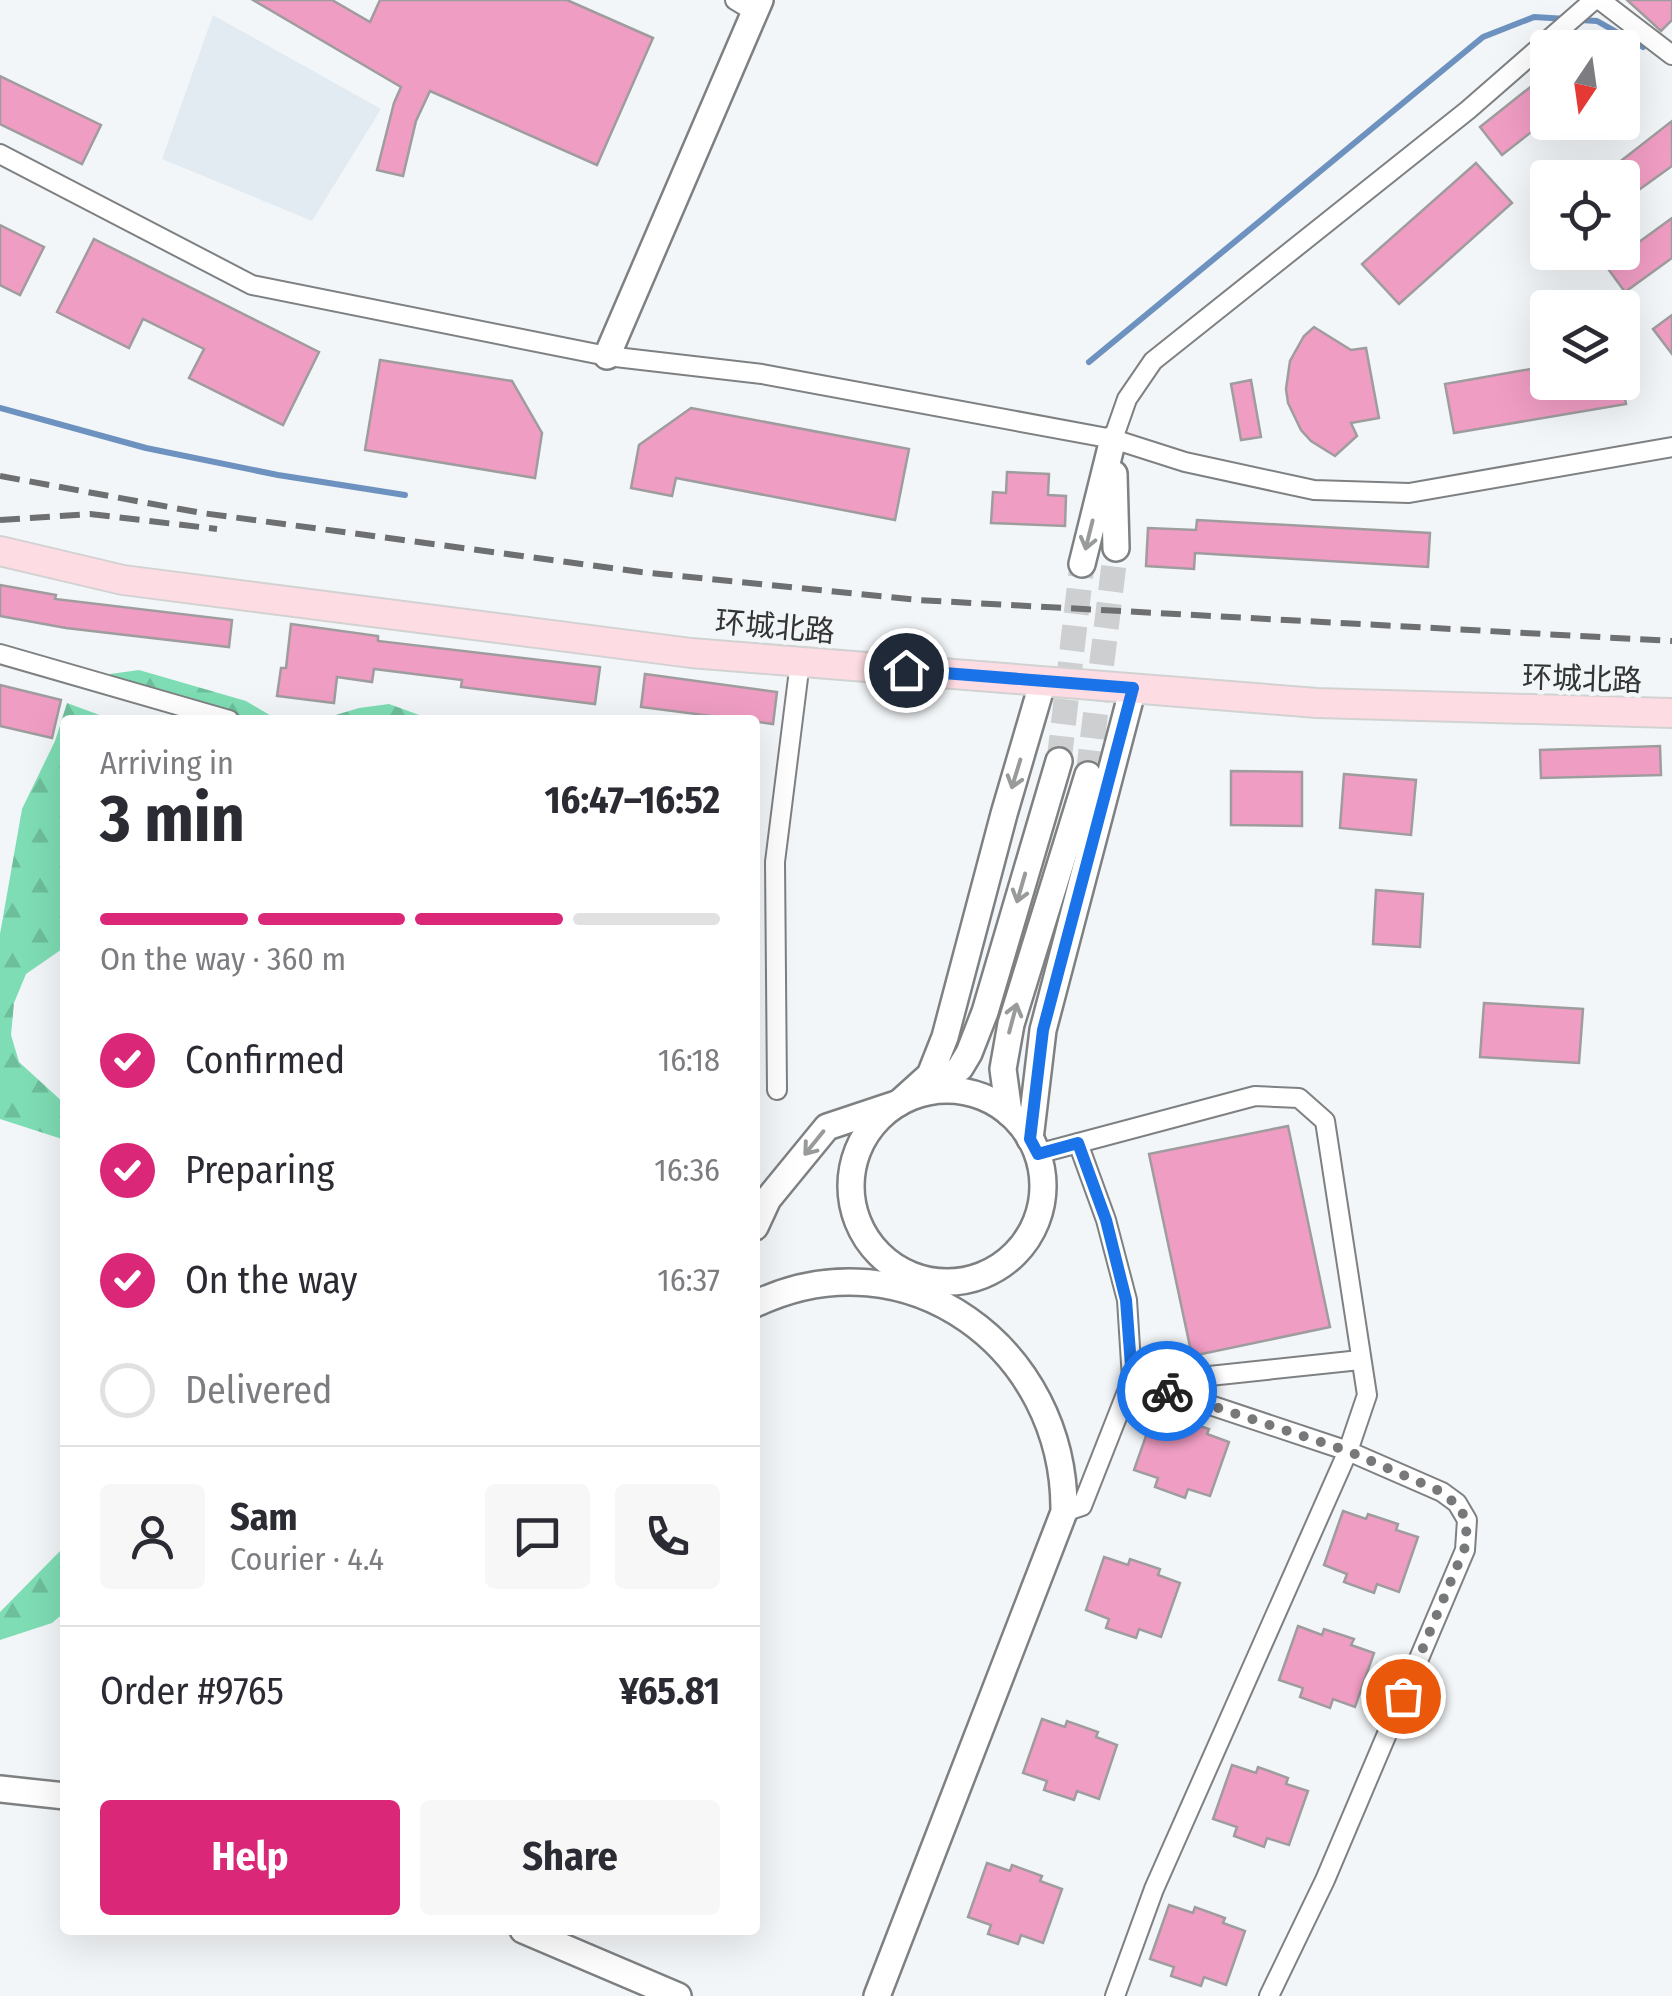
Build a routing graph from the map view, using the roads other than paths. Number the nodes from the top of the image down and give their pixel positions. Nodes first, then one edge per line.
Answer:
1 (750, 4) edge
2 (1591, 4) edge
3 (1672, 55) edge
4 (0, 154) edge
5 (607, 356) junction
6 (1113, 439) junction
7 (1672, 446) edge
8 (1116, 548) tunnel mouth
9 (0, 551) edge
10 (1082, 564) tunnel mouth
11 (0, 654) edge
12 (800, 662) junction
13 (1044, 681) junction
14 (1133, 688) junction
15 (1672, 714) edge
16 (212, 715) edge
17 (1059, 762) tunnel mouth
18 (1088, 774) tunnel mouth
19 (777, 1090) dead end
20 (931, 1092) junction
21 (900, 1103) junction
22 (1009, 1114) junction
23 (1078, 1143) junction
24 (1034, 1147) junction
25 (760, 1216) edge
26 (873, 1247) junction
27 (963, 1280) junction
28 (910, 1293) junction
29 (760, 1302) edge
30 (1360, 1360) junction
31 (1132, 1379) junction
32 (1348, 1451) junction
33 (1064, 1512) junction
34 (0, 1790) edge
35 (60, 1796) edge
36 (536, 1935) edge
37 (678, 1996) edge
38 (877, 1996) edge
39 (1115, 1996) edge
40 (1269, 1996) edge

1 - 5 street
2 - 3 street
2 - 6 street
4 - 5 street
5 - 6 street
6 - 7 street
6 - 8 street
6 -> 10 street
9 - 12 main road, 环城北路
11 - 16 street
12 - 13 main road, 环城北路
12 - 19 street
13 - 14 main road, 环城北路
13 -> 21 street
14 - 15 main road, 环城北路
14 - 24 street
17 -> 20 street
22 -> 18 street
20 - 21 street
20 - 22 street
21 -> 25 street
21 - 26 street
22 - 24 street
23 - 24 street
23 - 30 street
23 - 31 street
24 - 27 street
26 - 27 street
26 - 28 street
27 - 28 street
28 - 29 street
28 - 33 street
30 - 31 street
30 - 32 street
31 - 32 street
31 - 33 street
32 - 39 street
32 - 40 street
33 - 38 street
34 - 35 street
36 - 37 street

